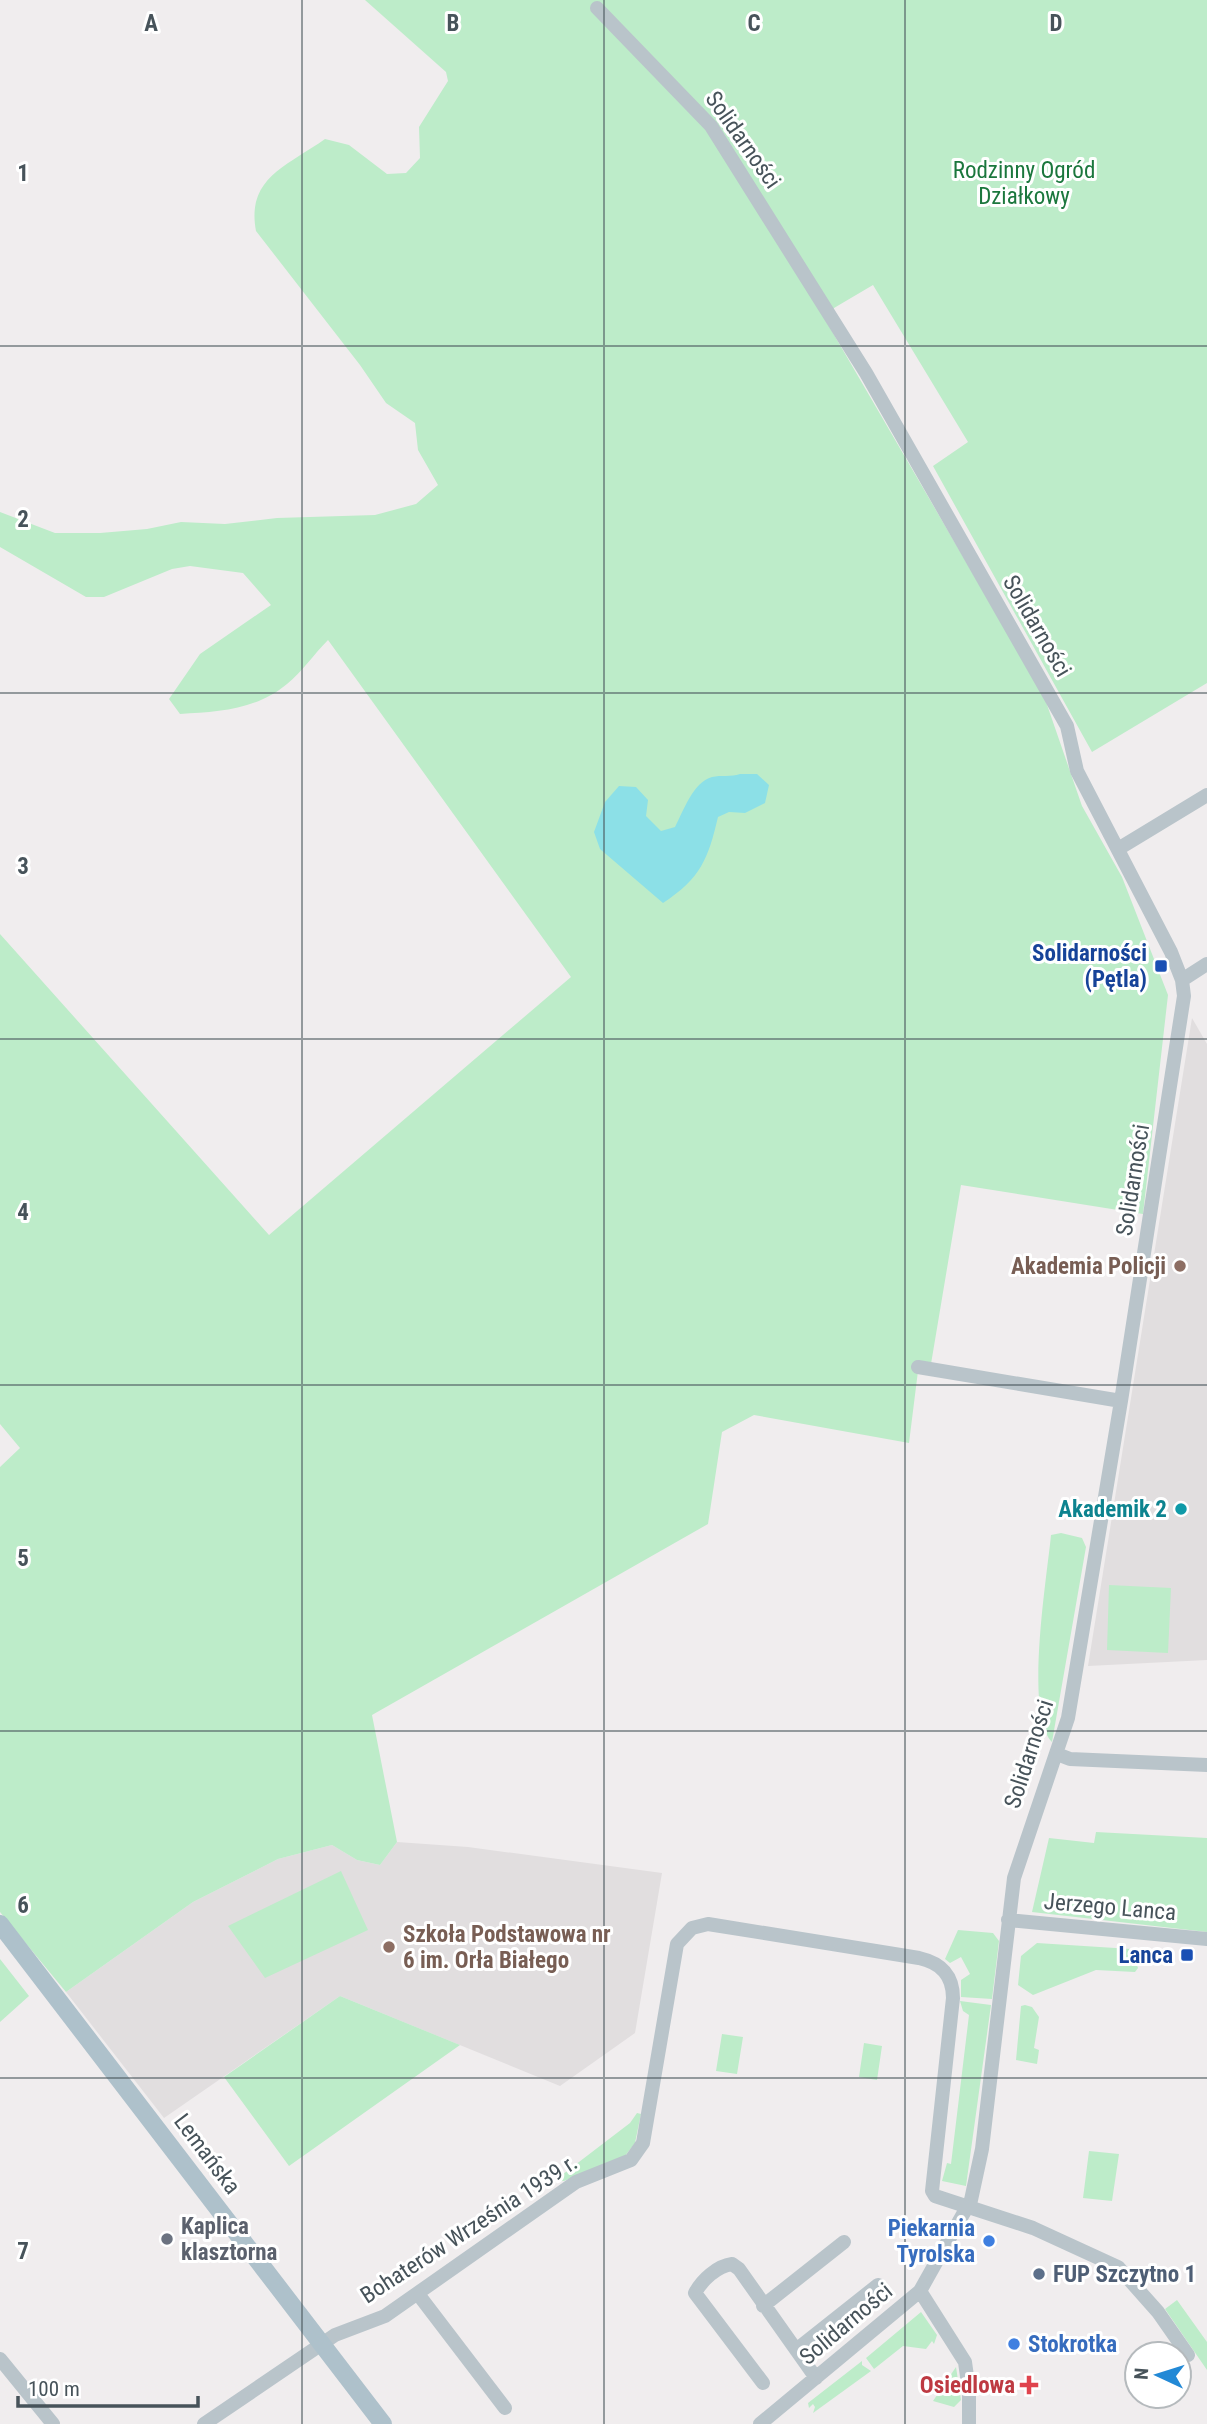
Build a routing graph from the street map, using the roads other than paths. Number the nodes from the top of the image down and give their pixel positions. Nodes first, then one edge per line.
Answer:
1 (597, 8) dead end
2 (1207, 795) edge
3 (1118, 849) junction
4 (1207, 964) edge
5 (1182, 980) junction
6 (918, 1367) dead end
7 (1121, 1401) junction
8 (1057, 1755) junction
9 (1207, 1765) edge
10 (1009, 1920) junction
11 (0, 1924) edge
12 (1207, 1939) edge
13 (967, 2208) junction
14 (844, 2242) dead end
15 (878, 2286) dead end
16 (920, 2291) junction
17 (418, 2294) junction
18 (763, 2306) junction
19 (1178, 2340) edge
20 (321, 2344) junction
21 (796, 2350) junction
22 (0, 2359) edge
23 (816, 2378) junction
24 (763, 2383) dead end
25 (505, 2408) dead end
26 (53, 2424) edge
27 (204, 2424) edge
28 (383, 2424) edge
29 (760, 2424) edge
30 (969, 2424) edge

1 - 3 street, Solidarności
2 - 3 street
3 - 5 street, Solidarności
4 - 5 street
5 - 7 street, Solidarności
6 - 7 street
7 - 8 street, Solidarności
8 - 9 street
8 - 10 street, Solidarności
10 - 12 street, Jerzego Lanca
10 - 13 street, Solidarności
11 - 20 main road, Lemańska
13 - 16 street, Solidarności
13 - 17 street, Bohaterów Września 1939 r.
13 - 19 street
14 - 18 street
15 - 21 street
16 - 23 street, Solidarności
16 - 30 street
17 - 20 street, Bohaterów Września 1939 r.
17 - 25 street
18 - 21 street
18 - 24 street
20 - 27 street, Bohaterów Września 1939 r.
20 - 28 main road, Lemańska
21 - 23 street
22 - 26 street
23 - 29 street, Solidarności

